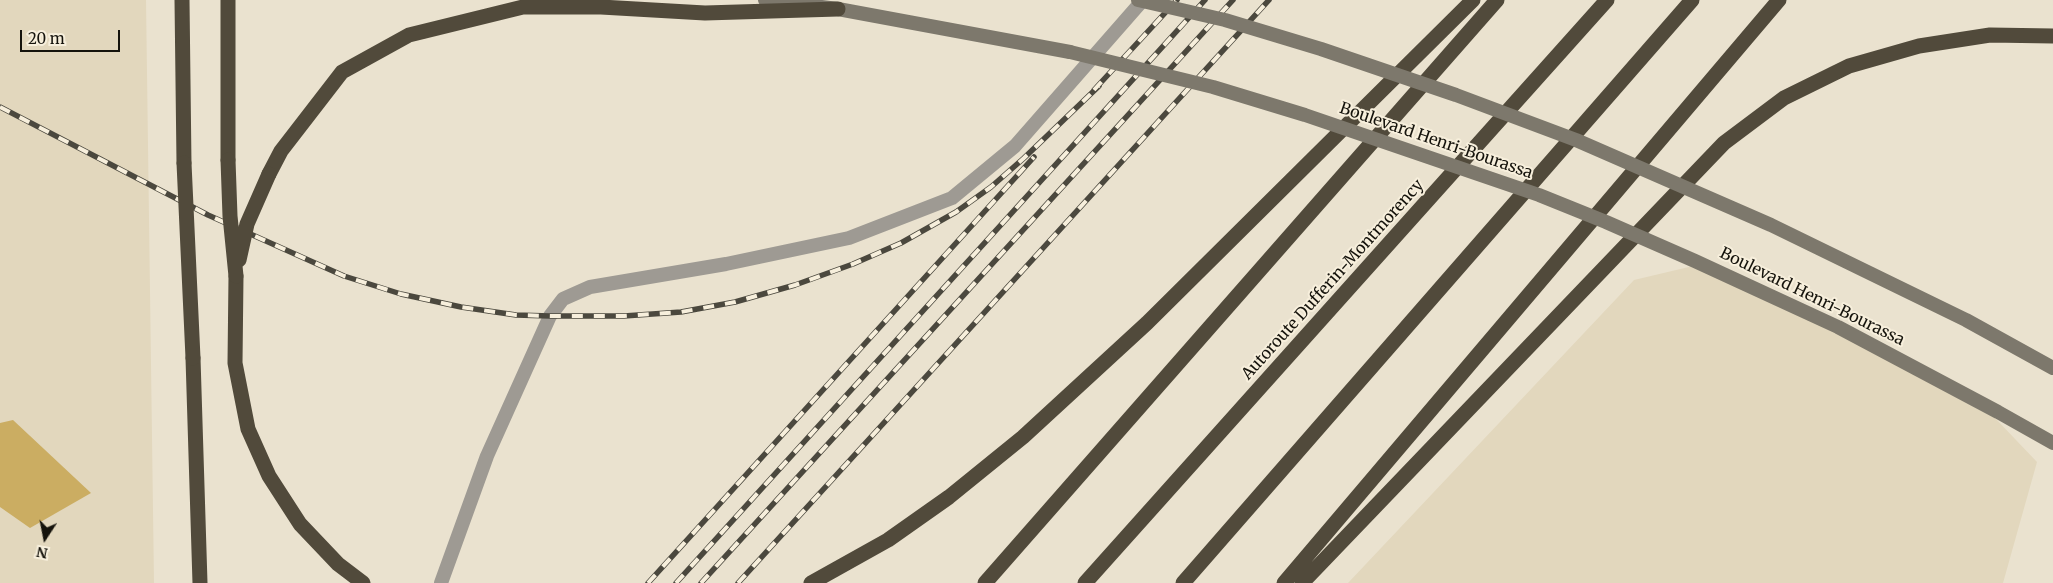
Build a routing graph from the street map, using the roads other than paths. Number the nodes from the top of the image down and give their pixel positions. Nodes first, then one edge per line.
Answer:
1 (182, 0) edge
2 (228, 0) edge
3 (765, 0) edge
4 (1138, 0) edge
5 (1143, 0) edge
6 (1473, 0) edge
7 (1497, 0) edge
8 (1607, 0) edge
9 (1692, 0) edge
10 (1779, 0) edge
11 (838, 9) junction
12 (2053, 36) edge
13 (236, 276) junction
14 (2053, 368) edge
15 (2053, 443) edge
16 (200, 583) edge
17 (363, 583) edge
18 (441, 583) edge
19 (811, 583) edge
20 (985, 583) edge
21 (1086, 583) edge
22 (1183, 583) edge
23 (1284, 583) edge
24 (1302, 583) edge

1 - 16 highway, bridge
2 - 13 highway, bridge
3 - 11 main road, Boulevard Henri-Bourassa
4 - 14 main road, bridge
5 - 18 lane
6 - 19 highway
7 - 20 highway
8 - 21 highway, Autoroute Dufferin-Montmorency
9 - 22 highway
10 - 23 highway
11 - 13 highway, bridge
11 - 15 main road, Boulevard Henri-Bourassa, bridge
12 - 24 highway
13 - 17 highway

